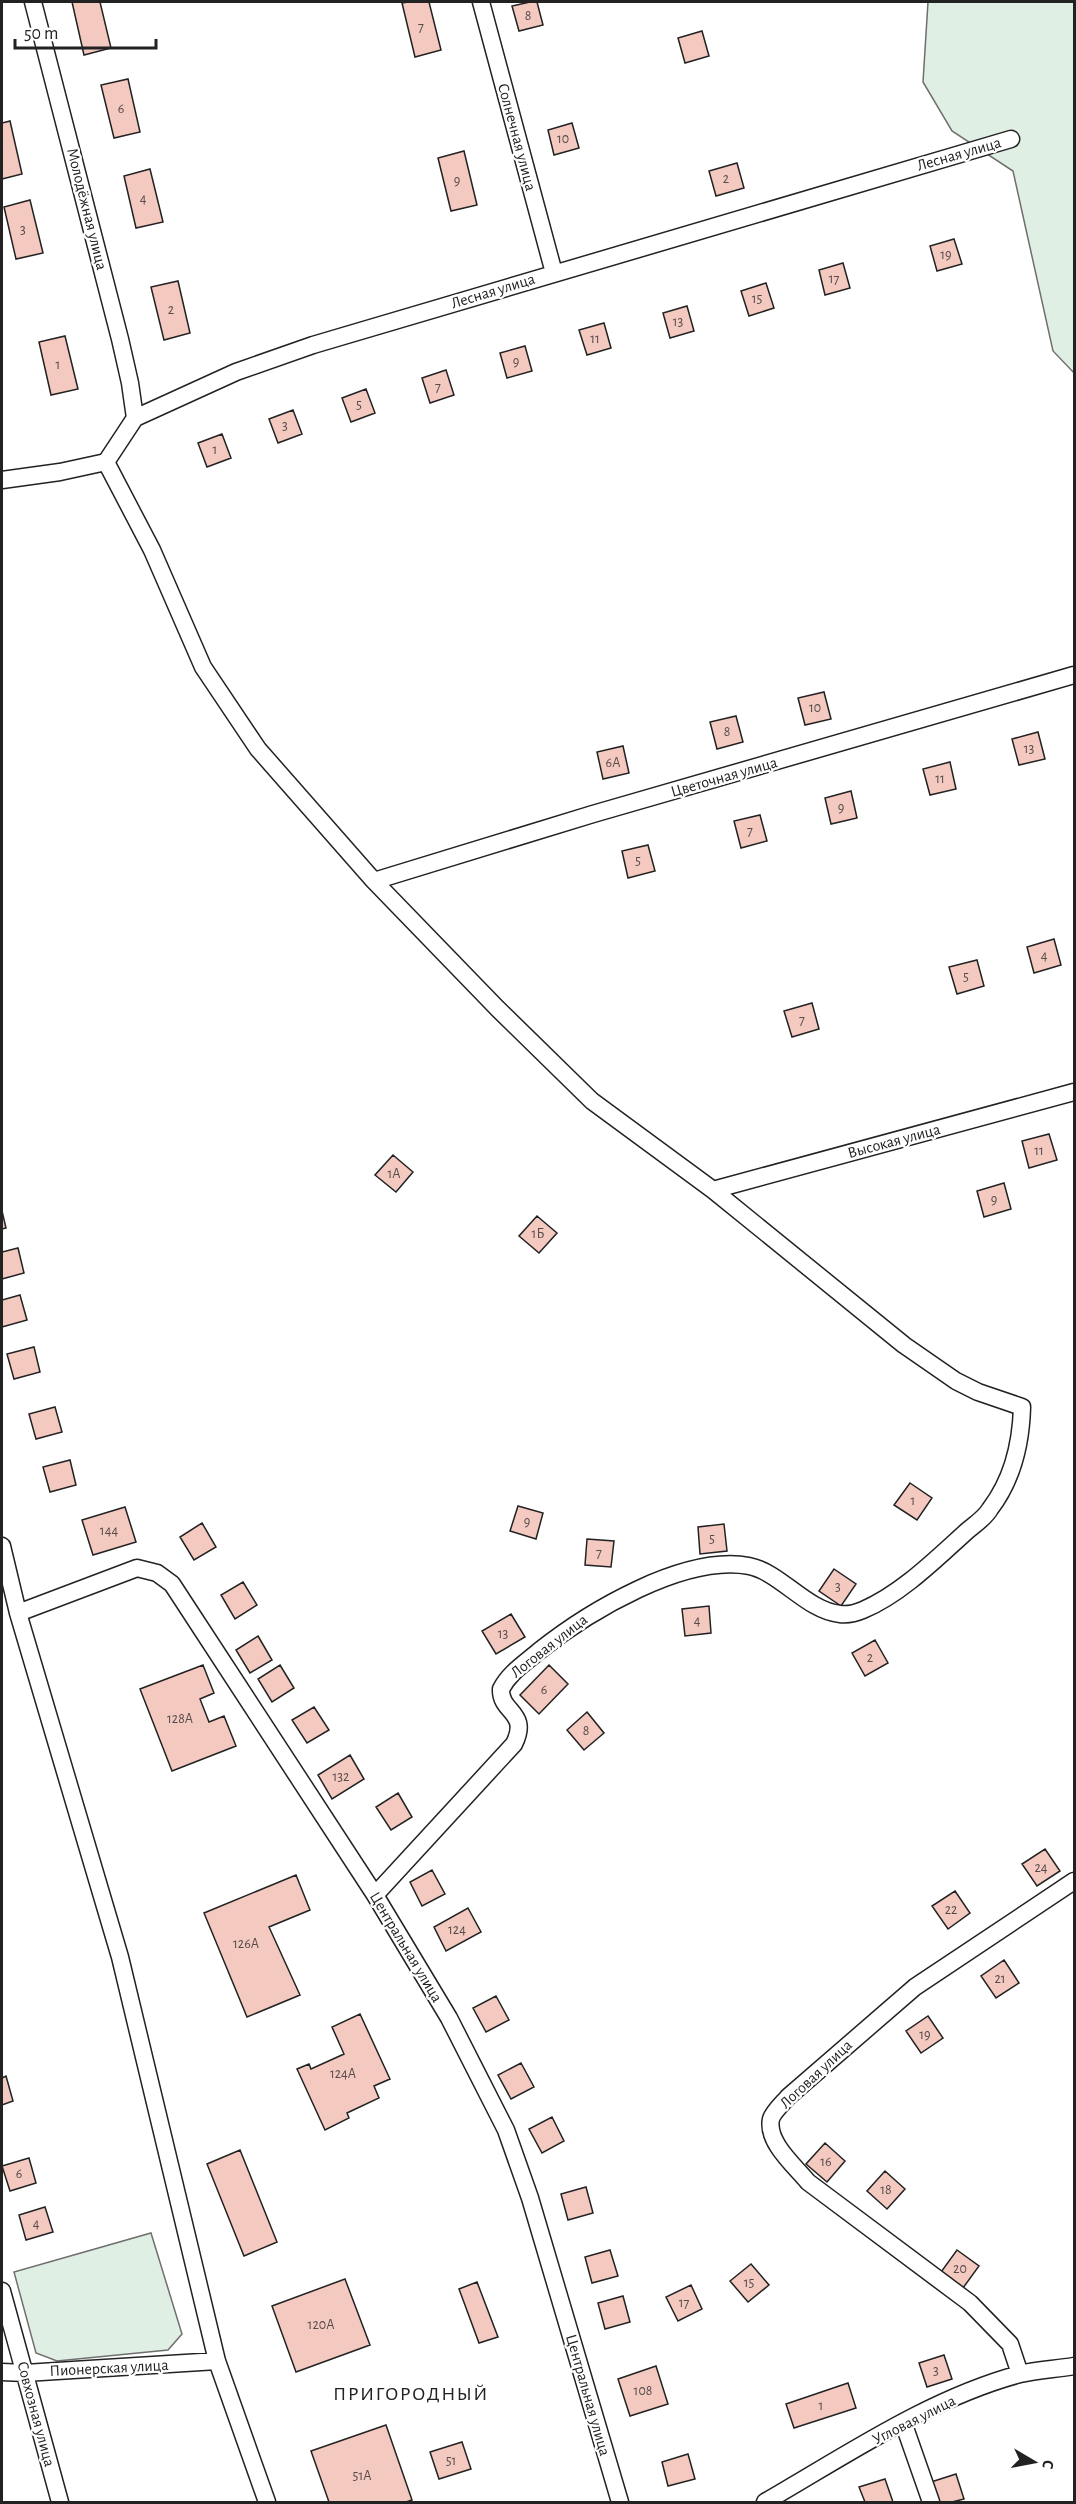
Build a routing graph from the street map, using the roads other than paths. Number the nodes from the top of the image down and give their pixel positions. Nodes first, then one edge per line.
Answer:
1 (33, 2) edge
2 (481, 2) edge
3 (1011, 139) dead end
4 (554, 273) junction
5 (135, 418) junction
6 (105, 462) junction
7 (2, 480) edge
8 (1074, 675) edge
9 (374, 880) junction
10 (1074, 1092) edge
11 (713, 1190) junction
12 (2, 1546) edge
13 (18, 1613) junction
14 (1074, 1881) edge
15 (375, 1895) junction
16 (2, 2291) edge
17 (217, 2361) junction
18 (1074, 2366) edge
19 (2, 2372) edge
20 (25, 2373) junction
21 (1020, 2374) junction
22 (903, 2422) junction
23 (60, 2502) edge
24 (267, 2502) edge
25 (620, 2502) edge
26 (765, 2502) edge
27 (931, 2502) edge

1 - 5 street, Молодёжная улица
2 - 4 street, Солнечная улица
3 - 4 street, Лесная улица
4 - 5 street, Лесная улица
5 - 6 street
6 - 7 street
6 - 9 street
8 - 9 street, Цветочная улица
9 - 11 street
10 - 11 street, Высокая улица
11 - 15 street, Логовая улица
12 - 13 street
13 - 15 street, Центральная улица
13 - 17 street
14 - 21 street, Логовая улица
15 - 25 street, Центральная улица
16 - 20 street, Совхозная улица
17 - 20 street, Пионерская улица
17 - 24 street
18 - 21 street, Угловая улица
19 - 20 street, Пионерская улица
20 - 23 street, Совхозная улица
21 - 22 street, Угловая улица
22 - 26 street, Угловая улица
22 - 27 street

